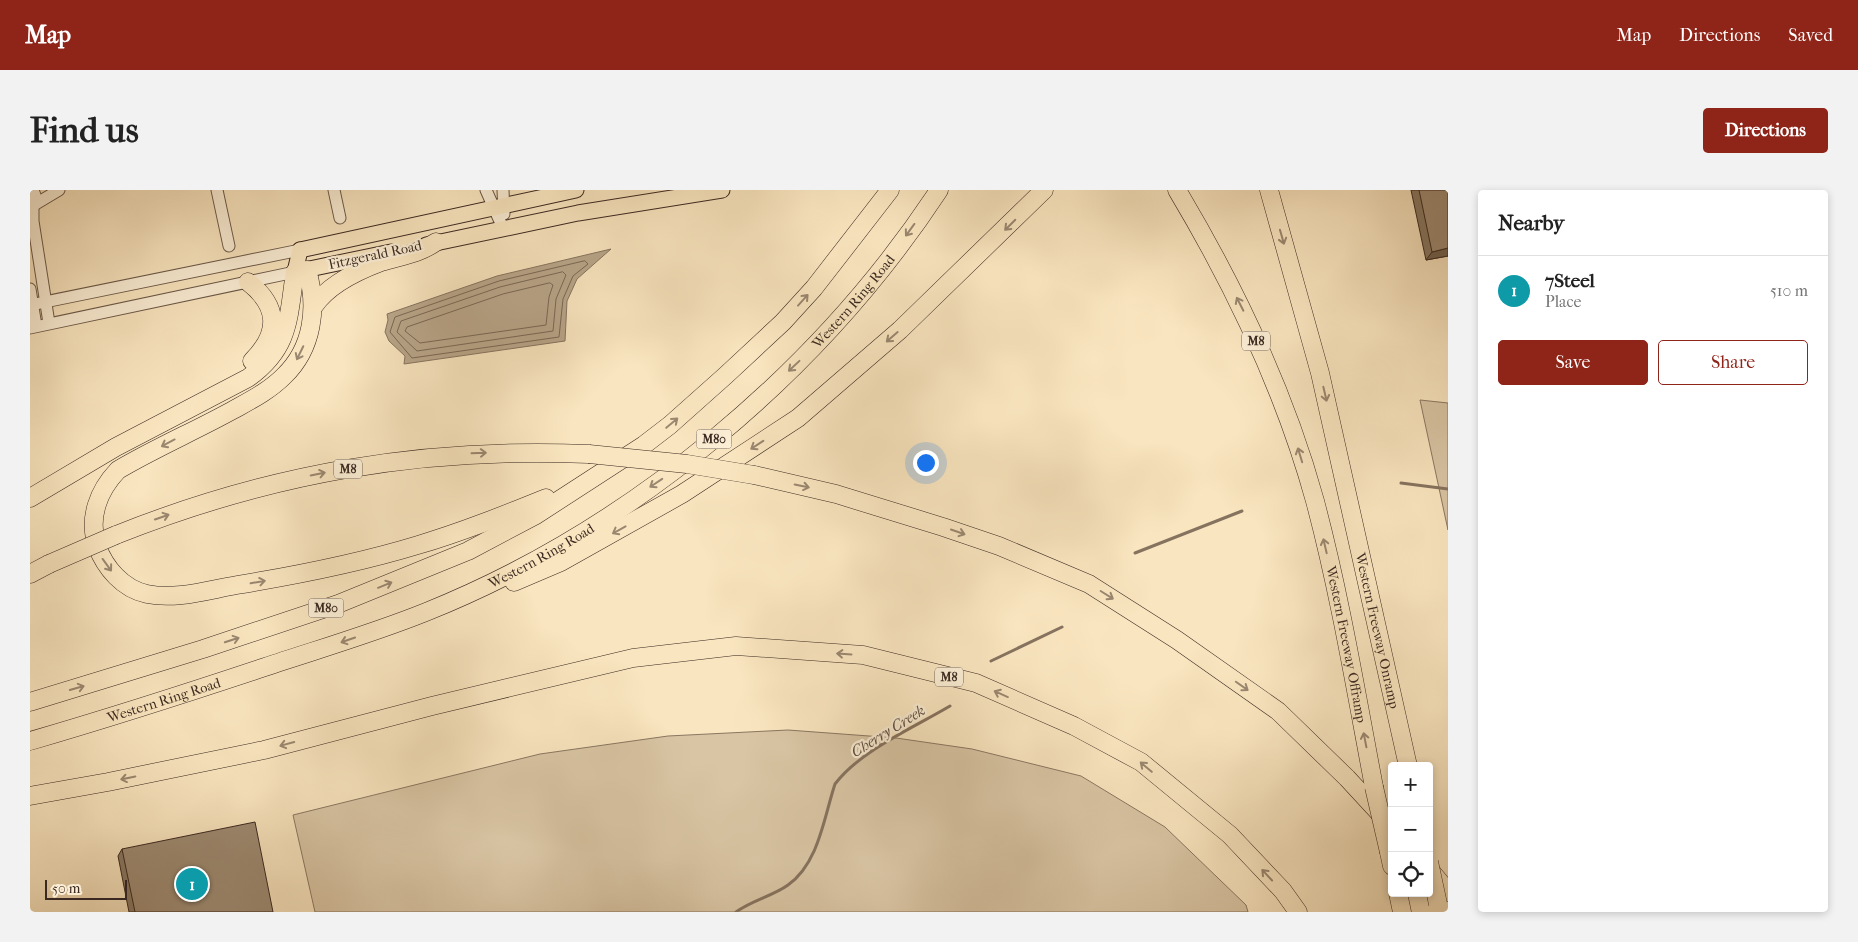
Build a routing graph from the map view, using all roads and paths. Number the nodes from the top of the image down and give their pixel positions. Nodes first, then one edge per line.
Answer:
1 (33, 190) edge
2 (59, 190) edge
3 (217, 190) edge
4 (334, 190) edge
5 (486, 190) edge
6 (503, 190) edge
7 (576, 190) edge
8 (722, 190) edge
9 (890, 190) edge
10 (939, 190) edge
11 (1044, 190) edge
12 (1177, 190) edge
13 (1269, 190) edge
14 (529, 195) edge
15 (499, 207) junction
16 (32, 208) edge
17 (340, 218) dead end
18 (503, 228) junction
19 (436, 242) junction
20 (229, 246) dead end
21 (300, 250) junction
22 (301, 271) junction
23 (248, 282) junction
24 (30, 289) edge
25 (46, 302) junction
26 (31, 305) edge
27 (314, 306) junction
28 (49, 324) junction
29 (33, 327) edge
30 (197, 404) junction
31 (603, 470) junction
32 (30, 498) edge
33 (30, 574) edge
34 (427, 612) junction
35 (30, 702) edge
36 (30, 740) edge
37 (1407, 762) edge
38 (30, 796) edge
39 (1388, 822) edge
40 (1388, 852) edge
41 (1433, 875) edge
42 (1433, 879) edge
43 (1399, 897) edge
44 (1442, 903) edge
45 (1298, 912) edge
46 (1402, 912) edge

1 - 16 street
2 - 16 street
3 - 20 street
4 - 17 street
5 - 15 street
6 - 15 street
7 - 14 main road, Fitzgerald Road
8 - 18 main road, Fitzgerald Road
31 -> 9 highway, M80
10 -> 34 highway, Western Ring Road / M80
11 -> 34 highway
40 -> 12 highway, Western Freeway Offramp / M8, bridge
13 -> 37 highway, Western Freeway Onramp
14 - 15 main road, Fitzgerald Road
15 - 18 street
15 - 21 main road, Fitzgerald Road
16 - 25 street
18 - 19 main road, Fitzgerald Road
19 - 22 main road, Fitzgerald Road
19 - 27 highway
21 - 22 main road
21 - 25 street, Fitzgerald Road
22 - 23 street, Fitzgerald Road
22 - 27 highway
22 - 30 highway
23 - 28 street, Fitzgerald Road
23 - 30 highway
24 - 26 street
25 - 26 street, Fitzgerald Road
25 - 28 street
26 - 29 street
27 -> 31 highway
28 - 29 street, Fitzgerald Road
30 - 32 highway
35 -> 31 highway, M80
33 -> 39 highway, M8, bridge
34 -> 36 highway, Western Ring Road / M80
45 -> 38 highway, M8
41 - 44 highway, bridge
42 - 44 highway
43 - 46 highway

